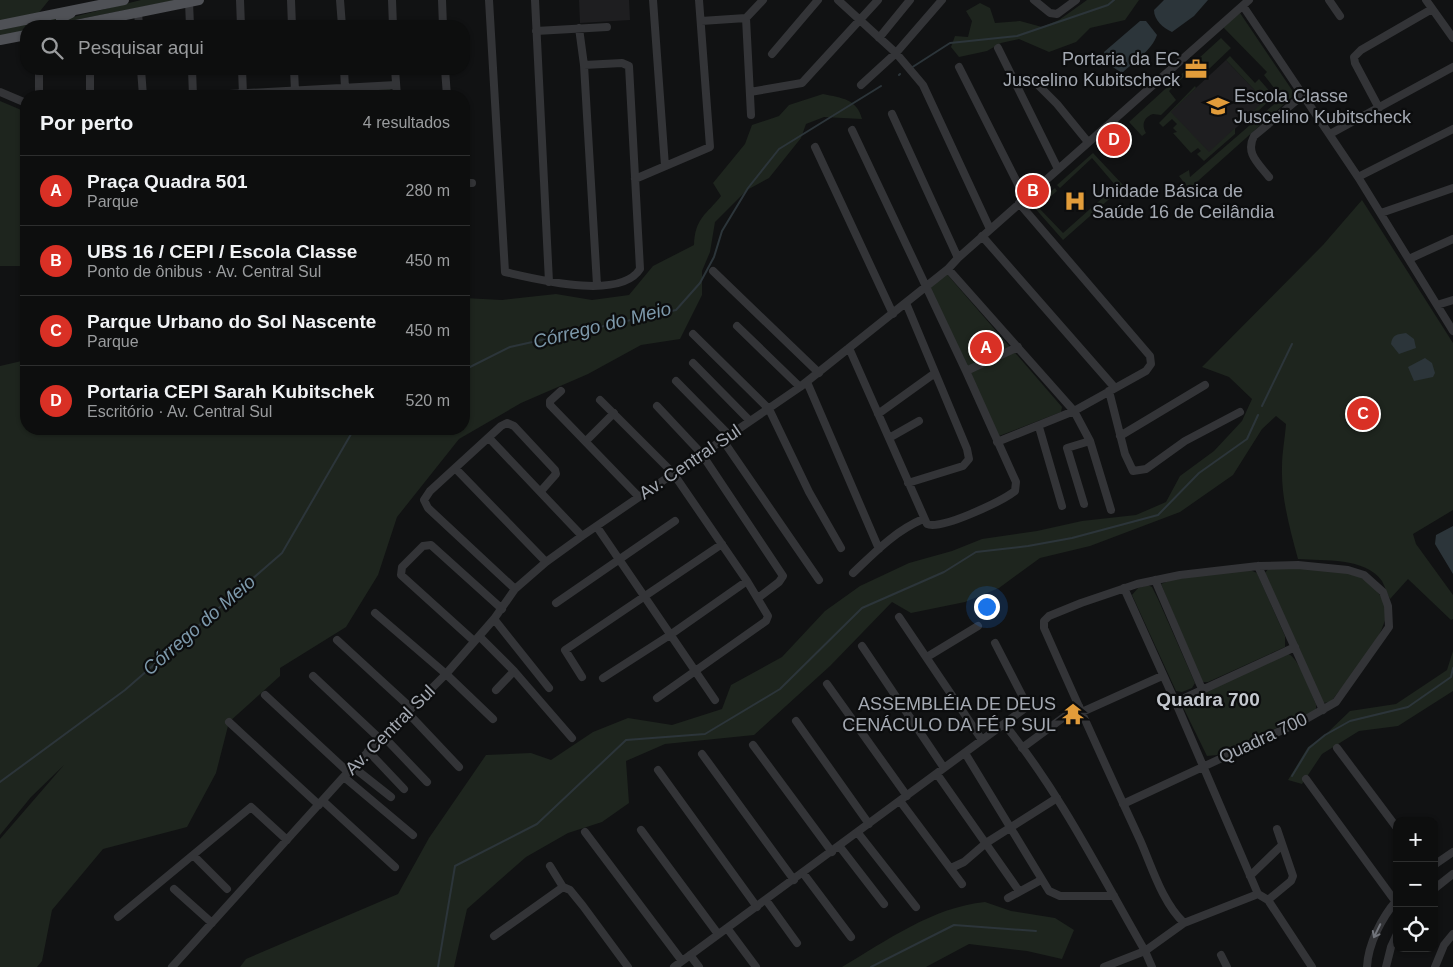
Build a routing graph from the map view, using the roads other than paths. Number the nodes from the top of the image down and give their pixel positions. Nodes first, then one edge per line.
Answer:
1 (124, 0) edge
2 (240, 0) edge
3 (291, 0) edge
4 (340, 0) edge
5 (392, 0) edge
6 (442, 0) edge
7 (489, 0) edge
8 (535, 0) edge
9 (653, 0) edge
10 (699, 0) edge
11 (763, 0) edge
12 (818, 0) edge
13 (838, 0) edge
14 (878, 0) edge
15 (910, 0) edge
16 (942, 0) edge
17 (1034, 0) edge
18 (1076, 0) edge
19 (1329, 0) edge
20 (1426, 0) edge
21 (194, 1) edge
22 (1246, 2) edge
23 (1432, 9) junction
24 (76, 10) junction
25 (138, 12) junction
26 (1340, 16) dead end
27 (746, 18) junction
28 (25, 20) edge
29 (61, 20) edge
30 (105, 20) edge
31 (139, 20) edge
32 (191, 20) edge
33 (241, 20) edge
34 (292, 20) edge
35 (342, 20) edge
36 (393, 20) edge
37 (443, 20) edge
38 (859, 20) junction
39 (20, 21) edge
40 (701, 21) junction
41 (0, 25) edge
42 (607, 27) dead end
43 (579, 28) junction
44 (536, 31) junction
45 (20, 36) edge
46 (879, 38) junction
47 (1453, 38) edge
48 (0, 40) edge
49 (998, 48) dead end
50 (896, 53) junction
51 (772, 54) dead end
52 (584, 65) junction
53 (959, 67) dead end
54 (1453, 67) edge
55 (39, 75) edge
56 (90, 75) edge
57 (141, 75) edge
58 (192, 75) edge
59 (242, 75) edge
60 (294, 75) edge
61 (345, 75) edge
62 (395, 75) edge
63 (445, 75) edge
64 (1032, 79) dead end
65 (396, 85) junction
66 (860, 85) dead end
67 (346, 88) junction
68 (38, 90) edge
69 (90, 90) edge
70 (143, 90) edge
71 (193, 90) edge
72 (243, 90) edge
73 (295, 90) edge
74 (312, 90) edge
75 (396, 90) edge
76 (447, 90) edge
77 (0, 92) edge
78 (750, 92) junction
79 (1303, 95) junction
80 (20, 100) edge
81 (1380, 108) junction
82 (892, 114) dead end
83 (751, 115) dead end
84 (1453, 129) edge
85 (852, 130) dead end
86 (1330, 134) junction
87 (1088, 142) junction
88 (816, 147) dead end
89 (665, 166) junction
90 (1058, 169) junction
91 (1269, 177) dead end
92 (1358, 177) junction
93 (635, 179) junction
94 (1453, 188) edge
95 (1022, 200) junction
96 (1381, 213) junction
97 (990, 229) junction
98 (982, 236) junction
99 (1453, 239) edge
100 (958, 258) junction
101 (1409, 259) junction
102 (948, 269) junction
103 (713, 271) dead end
104 (549, 282) junction
105 (597, 285) junction
106 (926, 286) junction
107 (1453, 300) edge
108 (906, 303) junction
109 (1438, 306) junction
110 (893, 314) junction
111 (737, 326) dead end
112 (1453, 331) edge
113 (693, 334) dead end
114 (1018, 347) junction
115 (849, 348) junction
116 (693, 363) dead end
117 (966, 371) junction
118 (819, 373) junction
119 (935, 373) junction
120 (676, 382) dead end
121 (807, 382) junction
122 (1205, 385) dead end
123 (800, 387) junction
124 (1112, 390) junction
125 (561, 391) dead end
126 (600, 400) dead end
127 (656, 406) dead end
128 (769, 408) junction
129 (1074, 411) junction
130 (1240, 412) dead end
131 (614, 413) junction
132 (878, 414) junction
133 (750, 421) junction
134 (919, 421) dead end
135 (1039, 427) junction
136 (1120, 436) junction
137 (726, 437) junction
138 (489, 438) junction
139 (889, 438) junction
140 (586, 441) junction
141 (1090, 441) junction
142 (997, 442) junction
143 (701, 454) junction
144 (455, 468) junction
145 (673, 473) junction
146 (908, 483) junction
147 (541, 491) junction
148 (639, 497) junction
149 (1084, 504) dead end
150 (1062, 506) dead end
151 (1111, 510) dead end
152 (924, 519) junction
153 (675, 521) dead end
154 (596, 527) junction
155 (582, 536) junction
156 (722, 544) junction
157 (841, 548) dead end
158 (879, 549) junction
159 (619, 560) junction
160 (546, 562) junction
161 (1258, 566) junction
162 (853, 574) dead end
163 (819, 580) dead end
164 (1155, 580) junction
165 (747, 581) junction
166 (1124, 588) junction
167 (515, 589) junction
168 (644, 598) junction
169 (758, 598) junction
170 (556, 603) dead end
171 (502, 609) junction
172 (374, 613) dead end
173 (899, 617) dead end
174 (494, 620) junction
175 (978, 626) dead end
176 (670, 636) junction
177 (477, 639) junction
178 (337, 640) dead end
179 (995, 643) dead end
180 (862, 646) dead end
181 (1294, 647) junction
182 (927, 657) junction
183 (514, 671) junction
184 (697, 672) junction
185 (446, 674) junction
186 (313, 676) dead end
187 (1162, 676) junction
188 (582, 677) dead end
189 (603, 678) dead end
190 (827, 684) dead end
191 (549, 688) dead end
192 (1202, 689) junction
193 (496, 690) dead end
194 (265, 695) dead end
195 (657, 698) dead end
196 (716, 700) dead end
197 (1176, 702) junction
198 (1080, 709) junction
199 (409, 710) junction
200 (1322, 710) junction
201 (493, 720) dead end
202 (796, 721) dead end
203 (229, 722) dead end
204 (1005, 724) junction
205 (382, 738) junction
206 (572, 738) dead end
207 (982, 740) junction
208 (753, 745) dead end
209 (1022, 748) junction
210 (1337, 748) dead end
211 (368, 751) junction
212 (965, 753) junction
213 (702, 754) dead end
214 (1204, 766) junction
215 (460, 767) dead end
216 (944, 768) junction
217 (658, 770) dead end
218 (348, 772) junction
219 (936, 774) junction
220 (1306, 779) dead end
221 (428, 782) dead end
222 (404, 789) dead end
223 (390, 797) dead end
224 (904, 798) junction
225 (1057, 798) junction
226 (321, 803) junction
227 (1123, 804) junction
228 (1393, 823) edge
229 (869, 824) junction
230 (1012, 828) junction
231 (1277, 829) dead end
232 (641, 830) dead end
233 (585, 832) dead end
234 (858, 833) junction
235 (413, 835) dead end
236 (287, 840) junction
237 (986, 843) junction
238 (1282, 844) junction
239 (840, 847) junction
240 (832, 852) junction
241 (1453, 852) edge
242 (193, 855) junction
243 (1438, 862) edge
244 (550, 866) dead end
245 (395, 867) dead end
246 (951, 868) junction
247 (803, 873) junction
248 (1453, 874) edge
249 (1250, 876) junction
250 (794, 880) junction
251 (1041, 880) junction
252 (962, 884) dead end
253 (1438, 886) edge
254 (564, 887) junction
255 (174, 888) dead end
256 (227, 889) dead end
257 (1019, 891) junction
258 (1258, 894) junction
259 (1114, 896) junction
260 (1393, 897) edge
261 (1008, 898) dead end
262 (766, 900) junction
263 (1268, 900) junction
264 (884, 904) dead end
265 (1393, 906) edge
266 (757, 907) junction
267 (916, 907) dead end
268 (118, 917) dead end
269 (212, 922) junction
270 (1184, 923) junction
271 (727, 928) junction
272 (718, 934) junction
273 (1453, 934) edge
274 (494, 936) dead end
275 (850, 937) dead end
276 (797, 943) dead end
277 (1393, 943) edge
278 (1145, 952) junction
279 (690, 955) junction
280 (1221, 955) dead end
281 (682, 961) junction
282 (172, 967) edge
283 (628, 967) edge
284 (674, 967) edge
285 (699, 967) edge
286 (756, 967) edge
287 (1104, 967) edge
288 (1152, 967) edge
289 (1227, 967) edge
290 (1311, 967) edge
291 (1367, 967) edge
292 (1386, 967) edge
293 (1435, 967) edge

1 - 24 main road
2 - 33 street
3 - 34 street
4 - 35 street
5 - 36 street
6 - 37 street
7 - 104 street
8 - 44 street
9 - 89 street
10 - 40 street
11 - 27 street
12 - 51 street
13 - 38 street
14 - 38 street
15 - 46 street
16 - 50 street
17 - 18 street
19 - 26 street
20 - 23 street
21 - 25 main road
21 - 32 street
22 - 79 street
22 - 87 street, Av. Central Sul
23 - 47 street
23 - 81 street
24 - 28 main road
24 - 29 main road
25 - 30 main road
25 - 31 street
27 - 40 street
27 - 78 street
38 - 46 street
38 - 78 street
39 - 41 main road
40 - 89 street
42 - 43 street
43 - 44 street
43 - 52 street
44 - 104 street
45 - 48 main road
46 - 50 street
49 - 90 street
50 - 66 street
50 - 97 street
52 - 93 street
52 - 105 street
53 - 95 street
54 - 81 street
55 - 68 street
56 - 69 street
57 - 70 street
58 - 71 street
59 - 72 street
60 - 73 street
61 - 67 street
62 - 65 street
63 - 76 street
64 - 87 street
65 - 67 street
65 - 75 street
67 - 74 street
77 - 80 street
78 - 83 street
79 - 86 street
79 - 91 street
81 - 86 street
82 - 100 street
84 - 92 street
85 - 106 street
86 - 92 street
87 - 90 street, Av. Central Sul
88 - 110 street
89 - 93 street
90 - 95 street, Av. Central Sul
92 - 96 street
93 - 105 street
94 - 96 street
95 - 97 street, Av. Central Sul
95 - 124 street
96 - 101 street
97 - 98 street, Av. Central Sul
98 - 100 street, Av. Central Sul
98 - 124 street
99 - 101 street
100 - 102 street, Av. Central Sul
101 - 109 street
102 - 106 street, Av. Central Sul
102 - 114 street
103 - 118 street
104 - 105 street
106 - 108 street, Av. Central Sul
106 - 117 street
107 - 109 street
108 - 110 street, Av. Central Sul
108 - 119 street
109 - 112 street
110 - 115 street, Av. Central Sul
111 - 123 street
113 - 128 street
114 - 117 street
114 - 129 street
115 - 118 street, Av. Central Sul
115 - 132 street
116 - 133 street
117 - 142 street
118 - 121 street, Av. Central Sul
119 - 132 street
119 - 146 street
120 - 137 street
121 - 123 street, Av. Central Sul
121 - 158 street
122 - 136 street
123 - 128 street, Av. Central Sul
124 - 129 street
124 - 136 street
125 - 140 street
126 - 131 street
127 - 143 street
128 - 133 street, Av. Central Sul
128 - 157 street
129 - 135 street
129 - 141 street
130 - 136 street
131 - 140 street
131 - 145 street
132 - 139 street
133 - 137 street, Av. Central Sul
134 - 139 street
135 - 142 street
135 - 150 street
137 - 143 street, Av. Central Sul
137 - 163 street
138 - 144 street
138 - 147 street
138 - 147 street
139 - 146 street
140 - 148 street
141 - 149 street
141 - 151 street
142 - 152 street
143 - 145 street, Av. Central Sul
143 - 169 street
144 - 160 street
144 - 167 street
145 - 148 street, Av. Central Sul
145 - 156 street
146 - 152 street
147 - 155 street
148 - 154 street, Av. Central Sul
152 - 158 street
153 - 159 street
154 - 155 street, Av. Central Sul
154 - 159 street
155 - 160 street, Av. Central Sul
156 - 165 street
156 - 168 street
158 - 162 street
159 - 168 street
159 - 170 street
160 - 167 street, Av. Central Sul
161 - 164 street, Quadra 700
161 - 181 street, Quadra 700
161 - 200 street, Quadra 700
164 - 166 street, Quadra 700
164 - 192 street
165 - 169 street
165 - 176 street
166 - 187 street
166 - 198 street, Quadra 700
167 - 171 street, Av. Central Sul
168 - 176 street
168 - 188 street
169 - 184 street
171 - 174 street, Av. Central Sul
171 - 177 street
172 - 185 street
173 - 182 street
174 - 177 street, Av. Central Sul
174 - 191 street
175 - 182 street
176 - 184 street
176 - 189 street
177 - 183 street
177 - 185 street, Av. Central Sul
178 - 199 street
179 - 204 street
180 - 216 street
181 - 192 street
181 - 200 street, Quadra 700
182 - 207 street
183 - 193 street
183 - 206 street
184 - 195 street
184 - 196 street
185 - 199 street, Av. Central Sul
185 - 201 street
186 - 205 street
187 - 197 street
187 - 198 street
190 - 224 street
192 - 197 street
194 - 218 street
197 - 214 street
198 - 209 street
198 - 227 street
199 - 205 street, Av. Central Sul
199 - 215 street
200 - 214 street, Quadra 700
202 - 229 street
203 - 226 street
204 - 207 street
204 - 209 street
205 - 211 street, Av. Central Sul
205 - 221 street
207 - 212 street
208 - 240 street
209 - 225 street
210 - 228 street
211 - 218 street, Av. Central Sul
211 - 222 street
212 - 216 street
212 - 230 street
213 - 250 street
214 - 227 street, Quadra 700
214 - 249 street
216 - 219 street
217 - 266 street
218 - 223 street
218 - 226 street, Av. Central Sul
218 - 235 street
219 - 224 street
219 - 237 street
220 - 260 street
224 - 229 street
224 - 246 street
225 - 230 street
225 - 259 street
226 - 236 street, Av. Central Sul
226 - 245 street
227 - 270 street
229 - 234 street
230 - 237 street
230 - 251 street
231 - 238 street
232 - 272 street
233 - 281 street
234 - 239 street
234 - 267 street
236 - 242 street
236 - 269 street, Av. Central Sul
237 - 246 street
237 - 257 street
238 - 249 street
238 - 263 street
239 - 240 street
239 - 264 street
240 - 247 street
241 - 243 street
242 - 256 street
242 - 268 street
244 - 254 street
246 - 252 street
247 - 250 street
247 - 275 street
248 - 253 street
249 - 258 street
250 - 262 street
251 - 257 street
251 - 259 street
254 - 274 street
254 - 283 street
255 - 269 street
257 - 261 street
258 - 263 street
258 - 270 street
259 - 278 street
262 - 266 street
262 - 276 street
263 - 290 street
265 -> 291 street
266 - 271 street
269 - 282 street, Av. Central Sul
270 - 278 street
271 - 272 street
271 - 286 street
272 - 279 street
273 - 293 street
277 - 292 street
278 - 287 street
278 - 288 street
279 - 281 street
279 - 285 street
280 - 289 street
281 - 284 street

